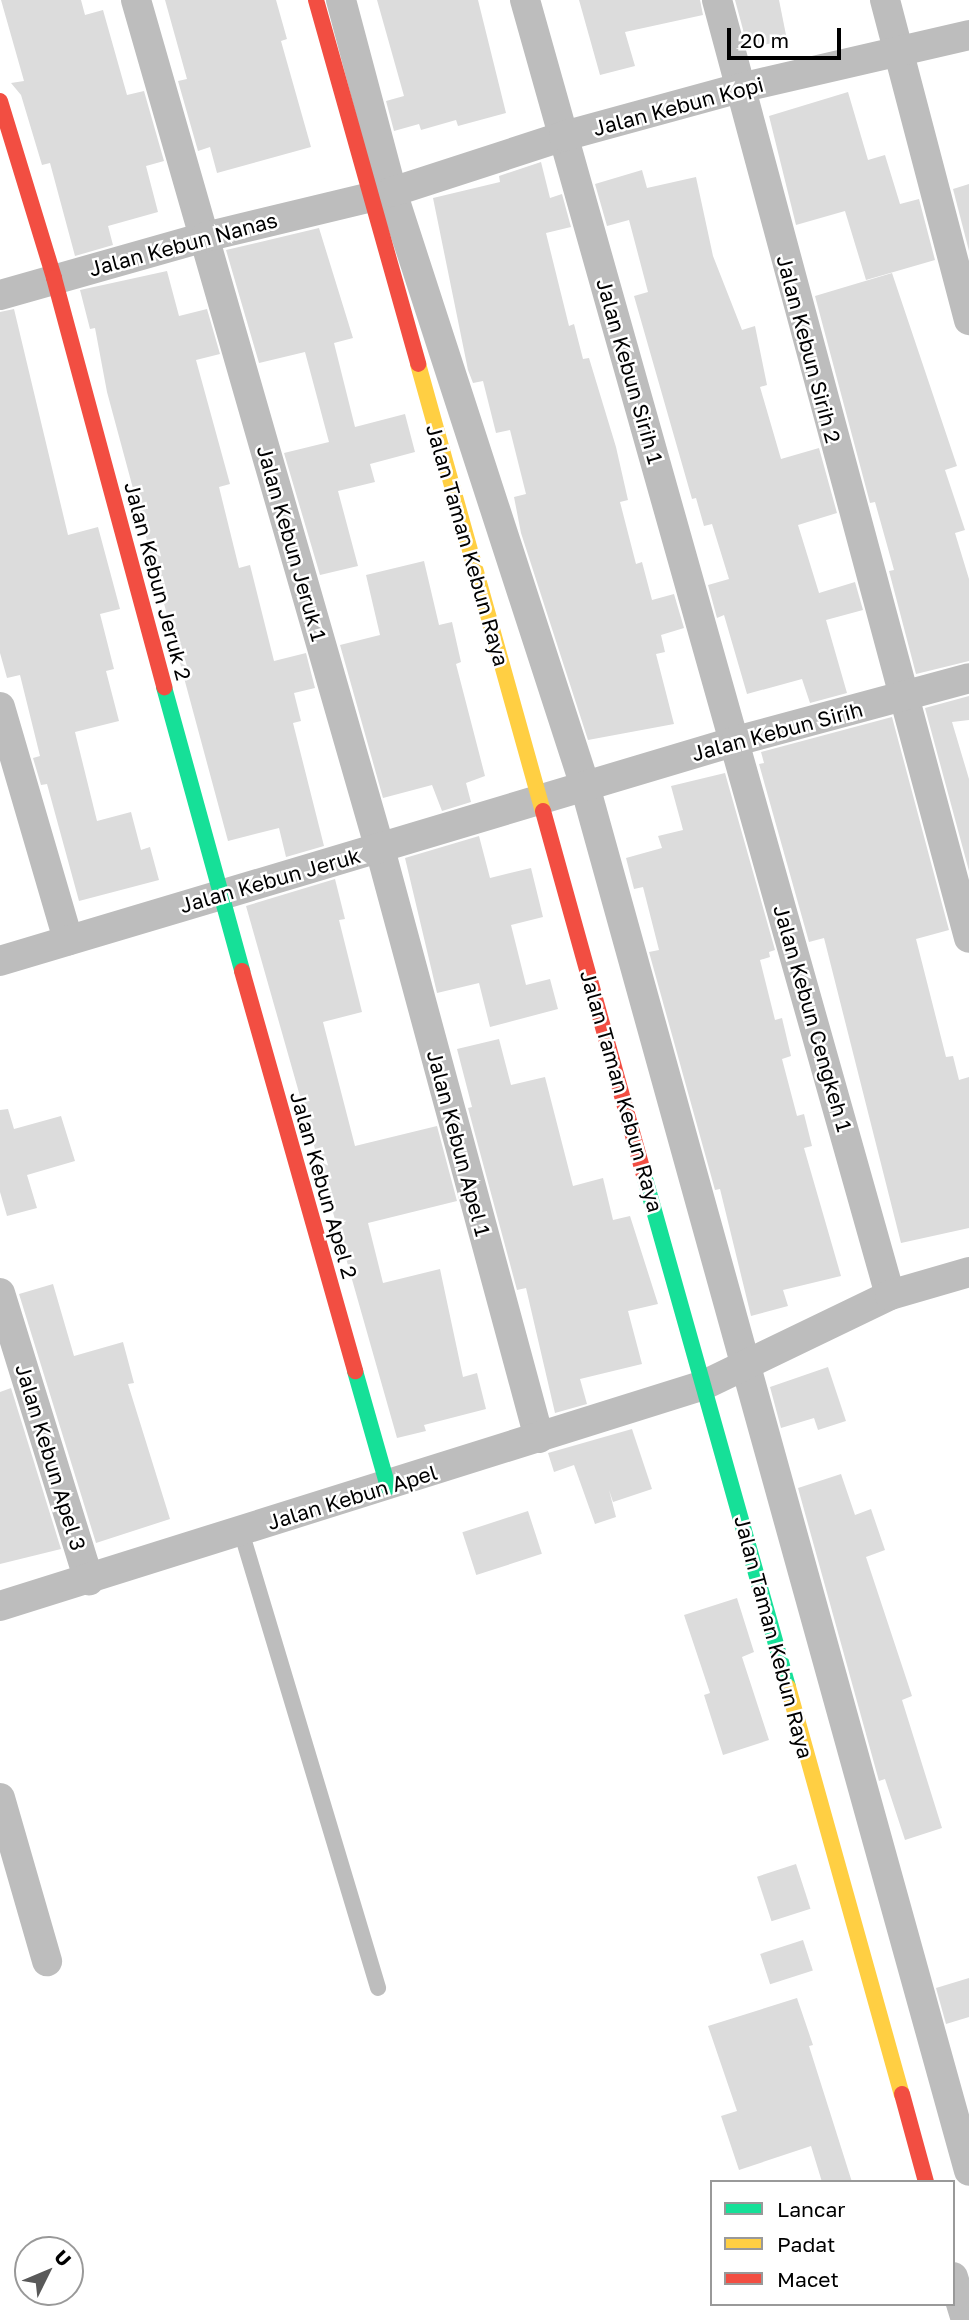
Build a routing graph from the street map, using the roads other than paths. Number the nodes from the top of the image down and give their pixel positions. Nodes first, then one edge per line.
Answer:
1 (135, 0) edge
2 (316, 0) edge
3 (341, 0) edge
4 (525, 0) edge
5 (717, 0) edge
6 (885, 0) edge
7 (969, 36) edge
8 (898, 55) junction
9 (740, 88) junction
10 (0, 102) edge
11 (564, 136) junction
12 (380, 194) junction
13 (205, 237) junction
14 (54, 278) junction
15 (0, 295) edge
16 (969, 320) edge
17 (969, 678) edge
18 (902, 698) junction
19 (0, 707) edge
20 (736, 741) junction
21 (585, 786) junction
22 (541, 801) junction
23 (380, 849) junction
24 (220, 895) junction
25 (969, 938) edge
26 (68, 940) junction
27 (0, 961) edge
28 (969, 1272) edge
29 (0, 1293) edge
30 (890, 1295) junction
31 (748, 1365) junction
32 (704, 1385) junction
33 (539, 1438) junction
34 (388, 1487) junction
35 (241, 1531) junction
36 (89, 1581) junction
37 (0, 1606) edge
38 (0, 1798) edge
39 (47, 1961) dead end
40 (378, 1988) dead end
41 (969, 2171) edge
42 (925, 2180) edge
43 (955, 2284) edge
44 (966, 2320) edge

1 - 13 street, Jalan Kebun Jeruk 1
2 - 12 street, Jalan Taman Kebun Raya
3 - 12 street, Jalan Taman Kebun Raya
4 - 11 street, Jalan Kebun Sirih 1
5 - 9 street, Jalan Kebun Sirih 2
6 - 8 street
7 - 8 street, Jalan Kebun Kopi
8 - 9 street, Jalan Kebun Kopi
8 - 16 street
9 - 11 street, Jalan Kebun Kopi
9 - 18 street, Jalan Kebun Sirih 2
10 - 14 street, Jalan Kebun Jeruk 2
11 - 12 street, Jalan Kebun Kopi
11 - 20 street, Jalan Kebun Sirih 1
12 - 13 street, Jalan Kebun Nanas
12 - 21 street, Jalan Taman Kebun Raya
12 - 22 street, Jalan Taman Kebun Raya
13 - 14 street, Jalan Kebun Nanas
13 - 23 street, Jalan Kebun Jeruk 1
14 - 15 street, Jalan Kebun Nanas
14 - 24 street, Jalan Kebun Jeruk 2
17 - 18 street, Jalan Kebun Sirih
18 - 20 street, Jalan Kebun Sirih
18 - 25 street, Jalan Kebun Sirih 2
19 - 26 street
20 - 21 street, Jalan Kebun Sirih
20 - 30 street, Jalan Kebun Cengkeh 1
21 - 22 street, Jalan Kebun Sirih
21 - 31 street, Jalan Taman Kebun Raya
22 - 23 street, Jalan Kebun Jeruk
22 - 32 street, Jalan Taman Kebun Raya
23 - 24 street, Jalan Kebun Jeruk
23 - 33 street, Jalan Kebun Apel 1
24 - 26 street, Jalan Kebun Jeruk
24 - 34 street, Jalan Kebun Apel 2
26 - 27 street, Jalan Kebun Jeruk
28 - 30 street, Jalan Kebun Apel
29 - 36 street, Jalan Kebun Apel 3
30 - 31 street, Jalan Kebun Apel
31 - 32 street, Jalan Kebun Apel
31 - 41 street, Jalan Taman Kebun Raya
32 - 33 street, Jalan Kebun Apel
32 - 42 street, Jalan Taman Kebun Raya
33 - 34 street, Jalan Kebun Apel
34 - 35 street, Jalan Kebun Apel
35 - 36 street, Jalan Kebun Apel
35 - 40 lane
36 - 37 street, Jalan Kebun Apel
38 - 39 street
43 - 44 street

